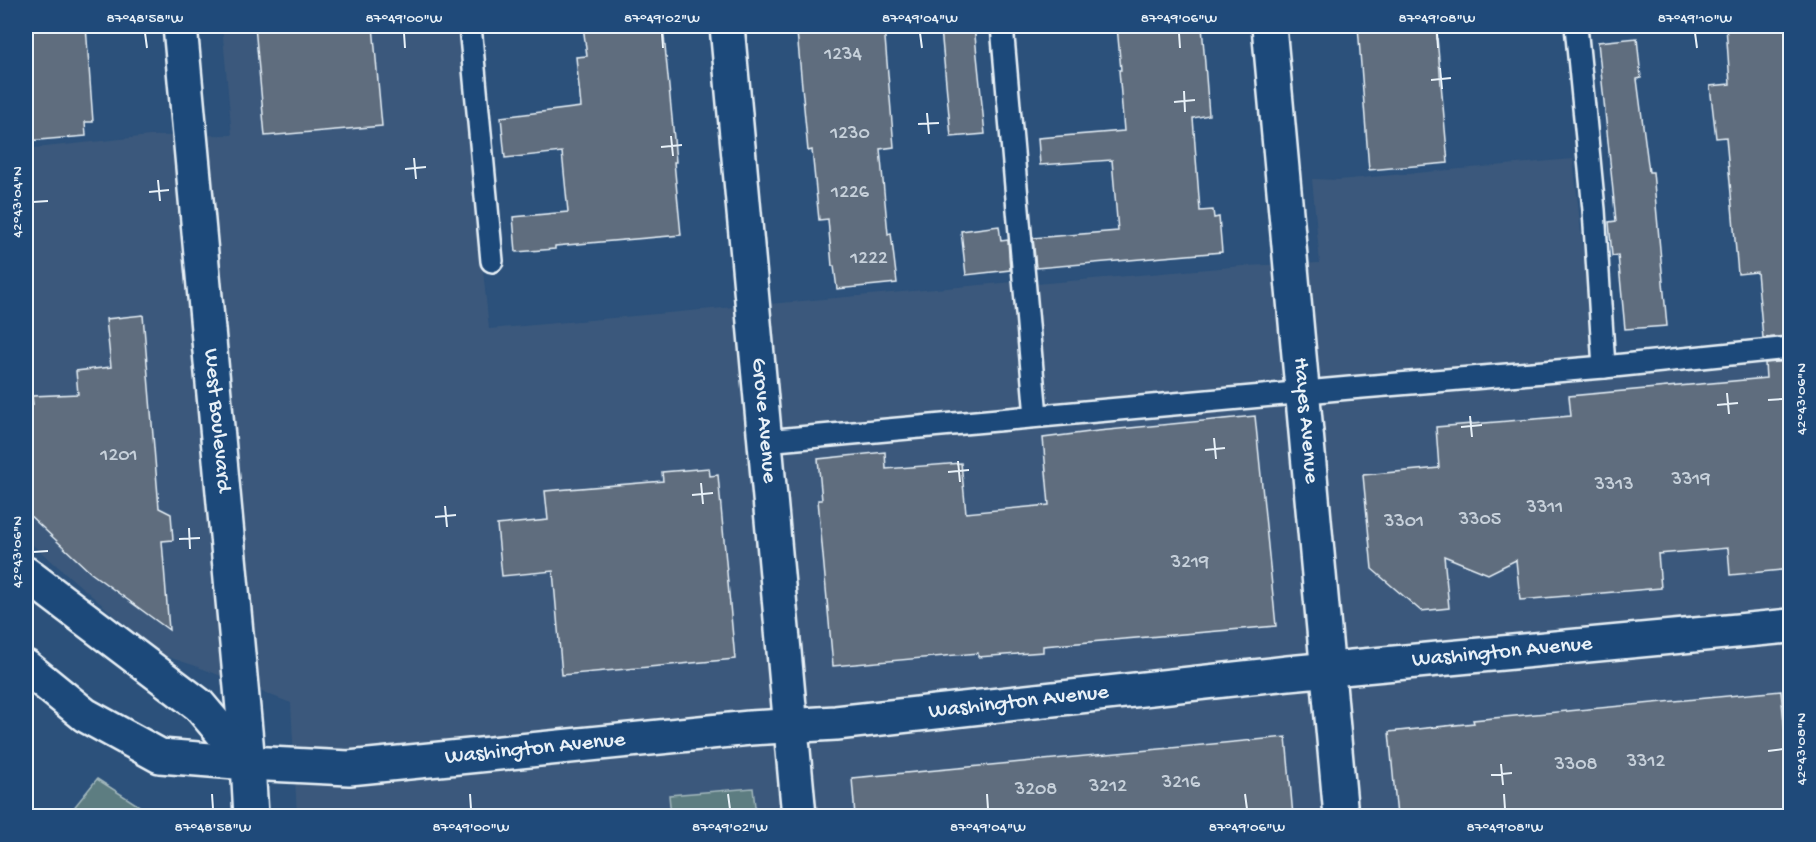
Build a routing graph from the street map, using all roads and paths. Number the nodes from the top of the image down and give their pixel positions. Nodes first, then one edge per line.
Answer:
1 (180, 26) edge
2 (470, 26) edge
3 (727, 26) edge
4 (1002, 26) edge
5 (1269, 26) edge
6 (1576, 26) edge
7 (492, 261) dead end
8 (1791, 348) edge
9 (1604, 367) junction
10 (1302, 392) junction
11 (1036, 416) junction
12 (765, 441) junction
13 (26, 574) edge
14 (1791, 626) edge
15 (26, 667) edge
16 (1328, 670) junction
17 (790, 727) junction
18 (248, 763) junction
19 (251, 816) edge
20 (799, 816) edge
21 (1341, 816) edge

1 - 18 street, West Boulevard
2 - 7 lane
3 - 12 street, Grove Avenue
4 - 11 lane
5 - 10 street, Hayes Avenue
6 - 9 lane
8 - 9 lane
9 - 10 lane
10 - 11 lane
10 - 16 street, Hayes Avenue
11 - 12 lane
12 - 17 street, Grove Avenue
13 - 18 street
14 - 16 street, Washington Avenue
15 - 18 street, Washington Avenue
16 - 17 street, Washington Avenue
16 - 21 street, Hayes Avenue
17 - 18 street, Washington Avenue
17 - 20 street, Grove Avenue
18 - 19 street, West Boulevard

